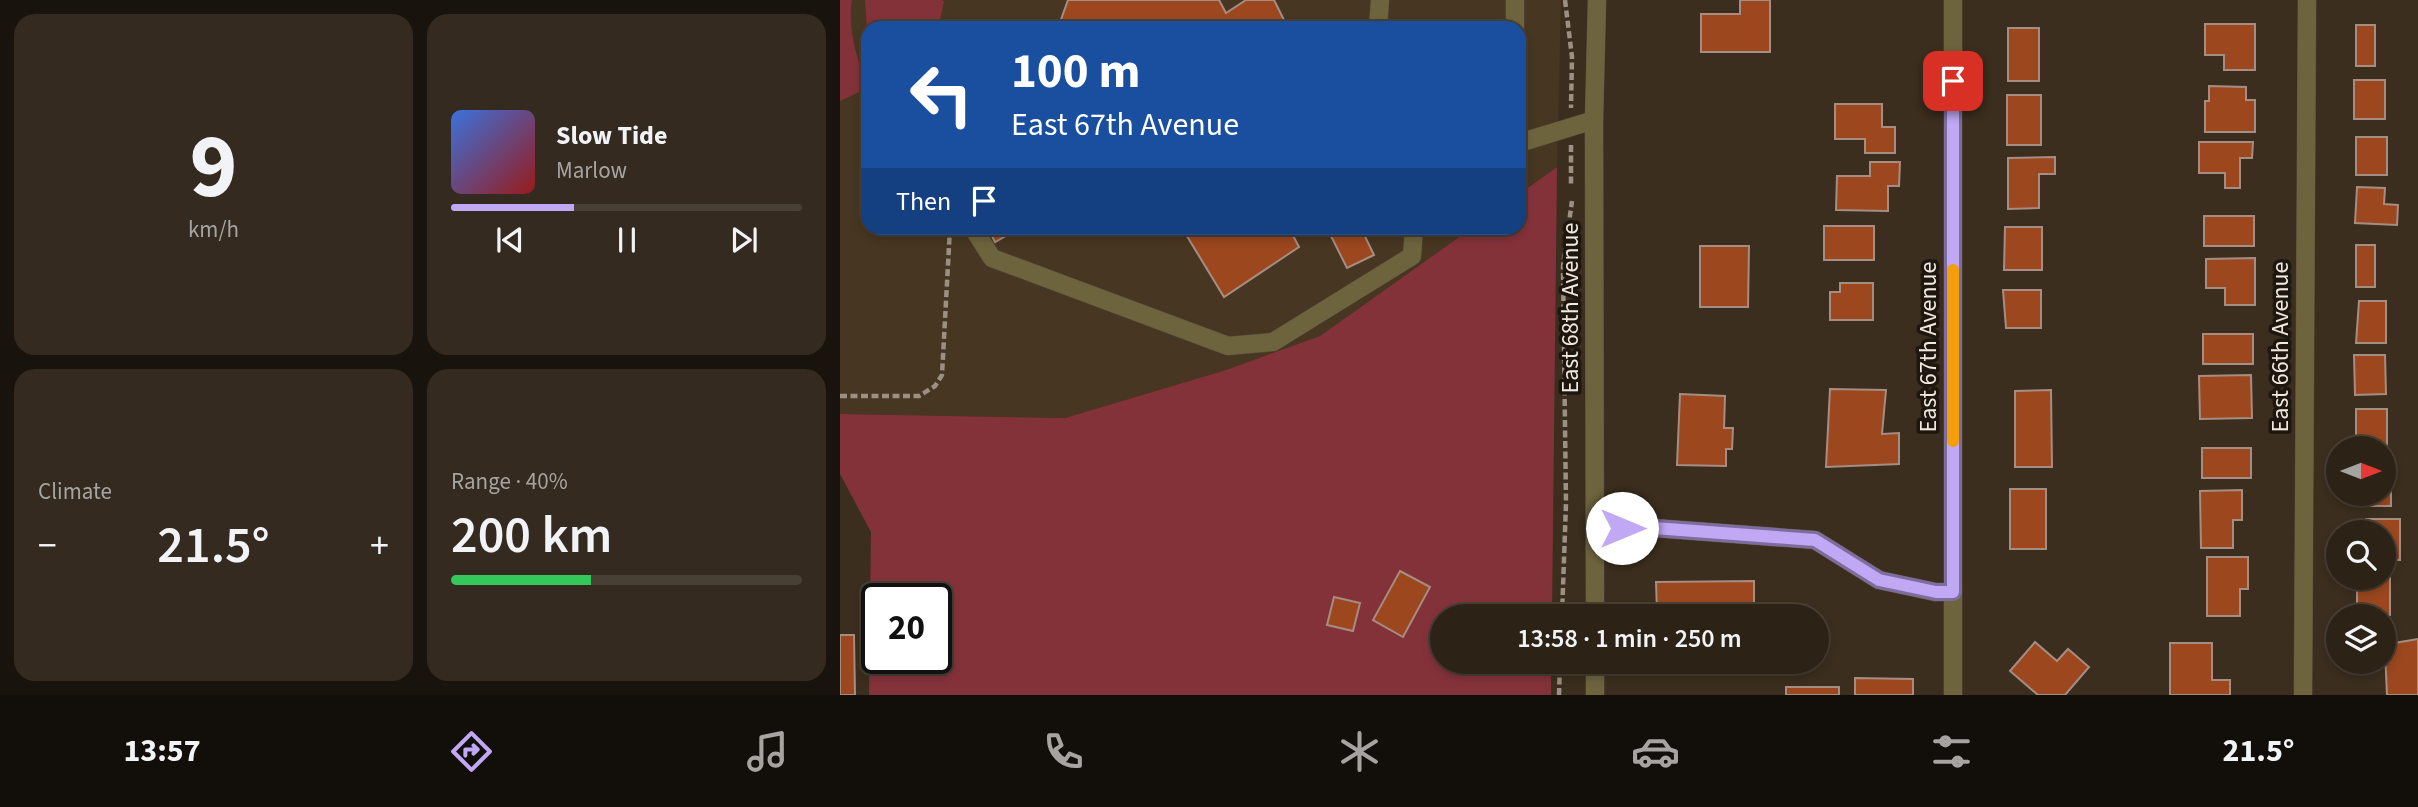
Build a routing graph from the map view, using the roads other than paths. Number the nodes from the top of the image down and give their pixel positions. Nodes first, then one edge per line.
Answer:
1 (1380, 0) edge
2 (1515, 0) edge
3 (1597, 0) edge
4 (1953, 0) edge
5 (2306, 0) edge
6 (1378, 21) edge
7 (1515, 21) edge
8 (1594, 120) junction
9 (1526, 141) edge
10 (977, 235) edge
11 (1413, 235) edge
12 (1595, 528) junction
13 (1953, 592) junction
14 (1595, 604) edge
15 (1595, 674) edge
16 (1595, 695) edge
17 (1953, 695) edge
18 (2303, 695) edge

1 - 6 street
2 - 7 street
3 - 8 street, East 68th Avenue
4 - 13 street, East 67th Avenue
5 - 18 street, East 66th Avenue
8 - 9 street
8 - 12 street, East 68th Avenue
10 - 11 street
12 - 13 street
12 - 14 street, East 68th Avenue
13 - 17 street, East 67th Avenue
15 - 16 street

